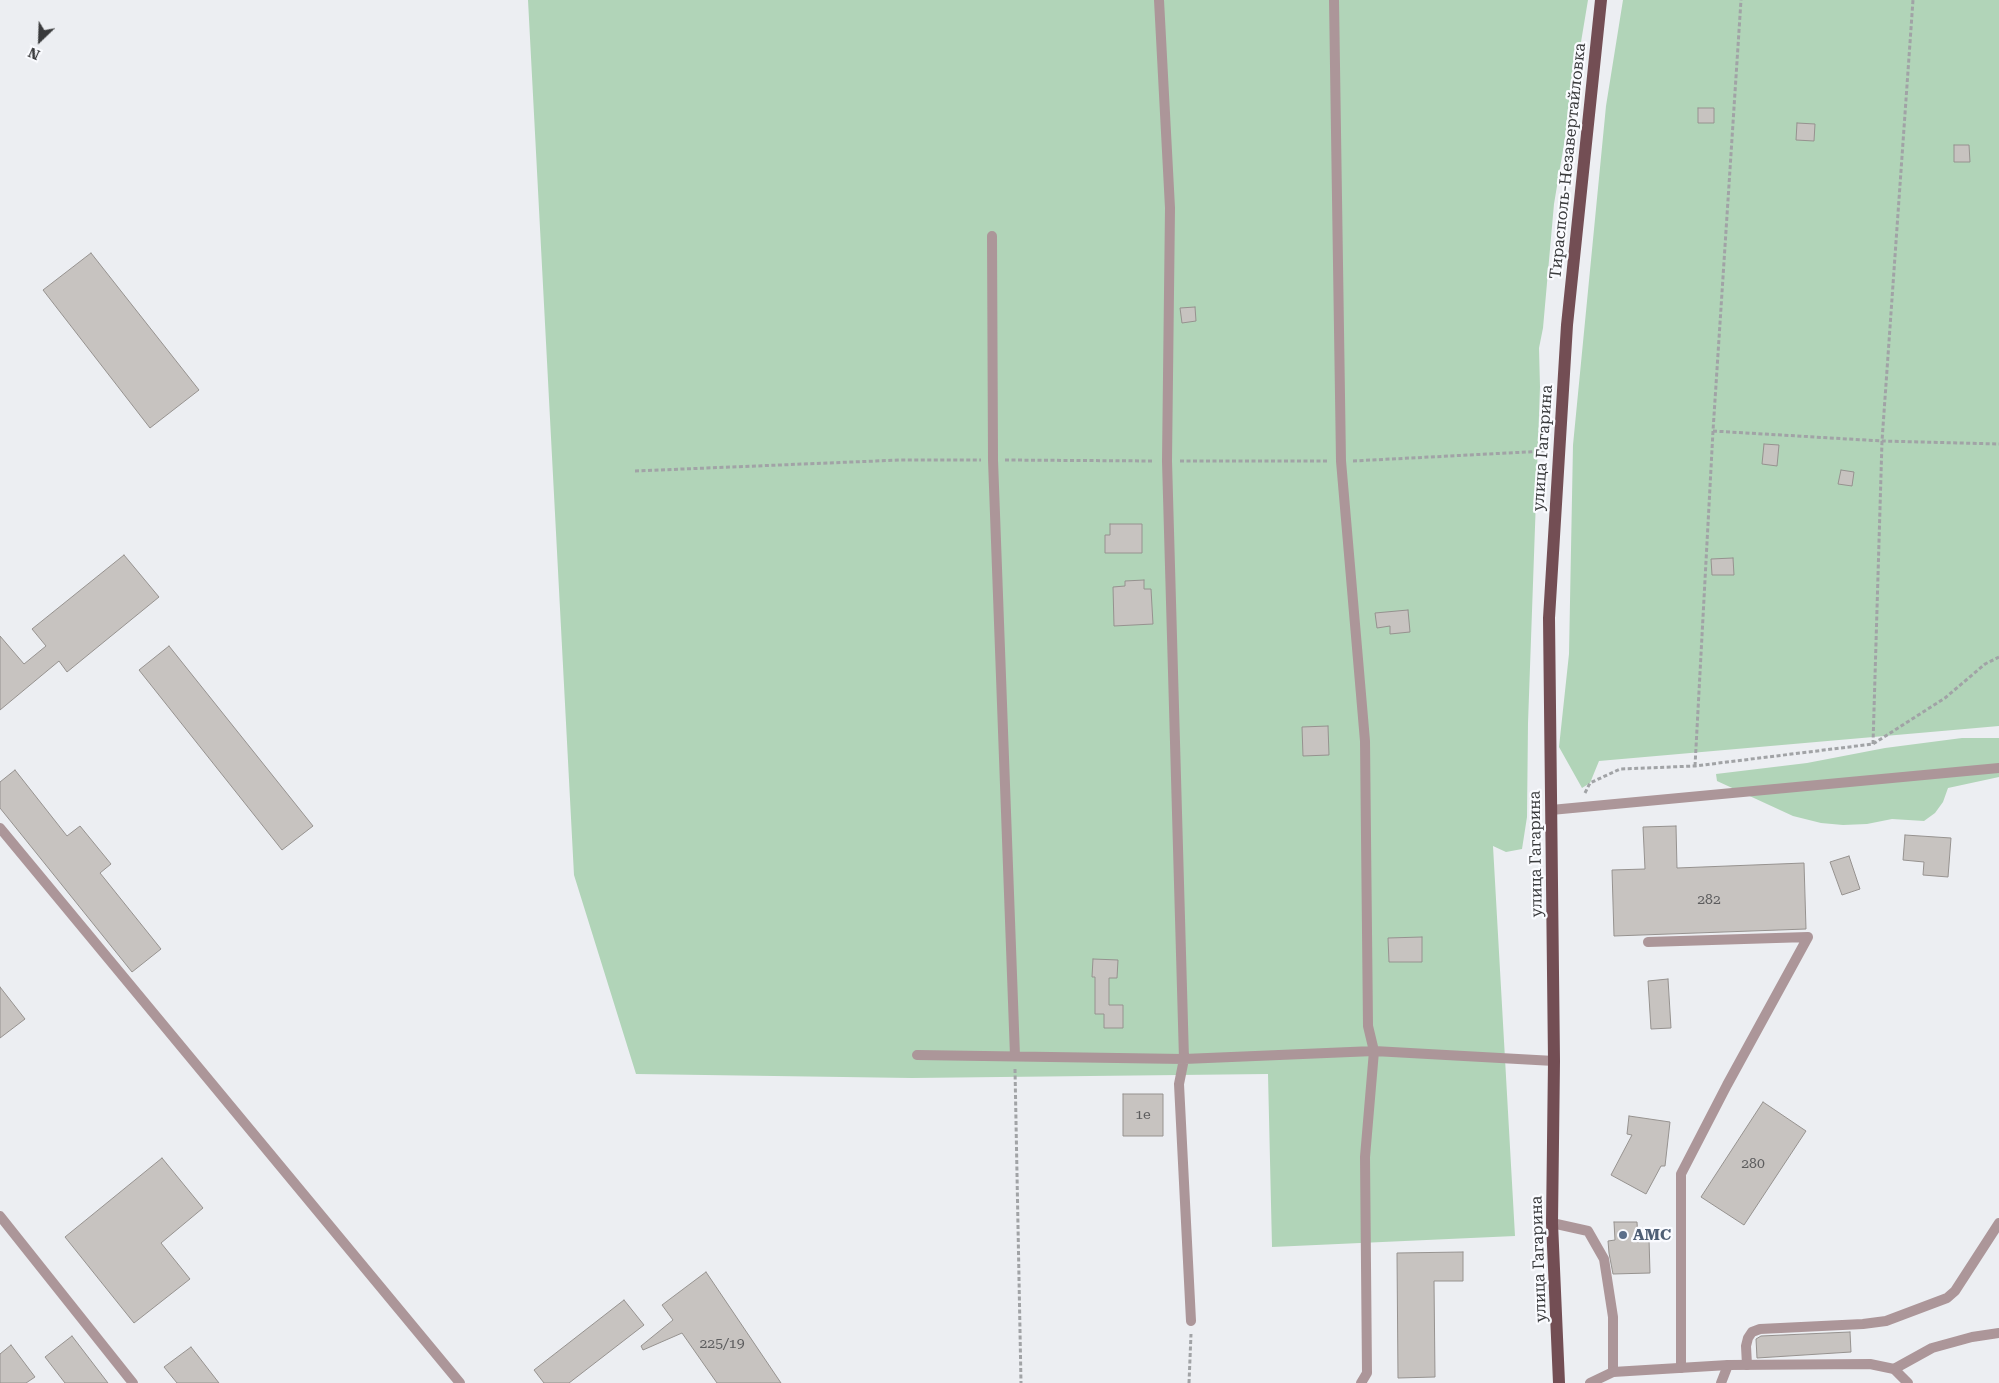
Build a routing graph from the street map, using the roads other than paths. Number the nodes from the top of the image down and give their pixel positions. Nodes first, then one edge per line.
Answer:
1 (1159, 0) edge
2 (1334, 0) edge
3 (1601, 0) edge
4 (992, 236) dead end
5 (1567, 325) joint
6 (1999, 768) edge
7 (1552, 810) junction
8 (0, 828) edge
9 (1648, 942) dead end
10 (1374, 1051) junction
11 (917, 1055) dead end
12 (1015, 1056) junction
13 (1184, 1059) junction
14 (1554, 1061) junction
15 (0, 1216) edge
16 (1999, 1222) edge
17 (1552, 1223) junction
18 (1191, 1321) road end
19 (1999, 1333) edge
20 (1728, 1365) junction
21 (1747, 1365) junction
22 (1681, 1368) junction
23 (1894, 1369) junction
24 (1613, 1372) junction
25 (133, 1383) edge
26 (460, 1383) edge
27 (1361, 1383) edge
28 (1559, 1383) edge
29 (1590, 1383) edge
30 (1721, 1383) edge
31 (1908, 1383) edge

1 - 13 street
2 - 10 street
3 - 5 main road, Тирасполь-Незавертайловка
4 - 12 street
5 - 7 main road, улица Гагарина
6 - 7 street
7 - 14 main road, улица Гагарина
8 - 26 street
9 - 22 street
10 - 13 street
10 - 14 street
10 - 27 street
11 - 12 street
12 - 13 street
13 - 18 street
14 - 17 main road, улица Гагарина
15 - 25 street
16 - 21 street
17 - 24 street
17 - 28 main road, улица Гагарина
19 - 23 street
20 - 21 street
20 - 22 street
20 - 30 street
21 - 23 street
22 - 24 street
23 - 31 street
24 - 29 street

